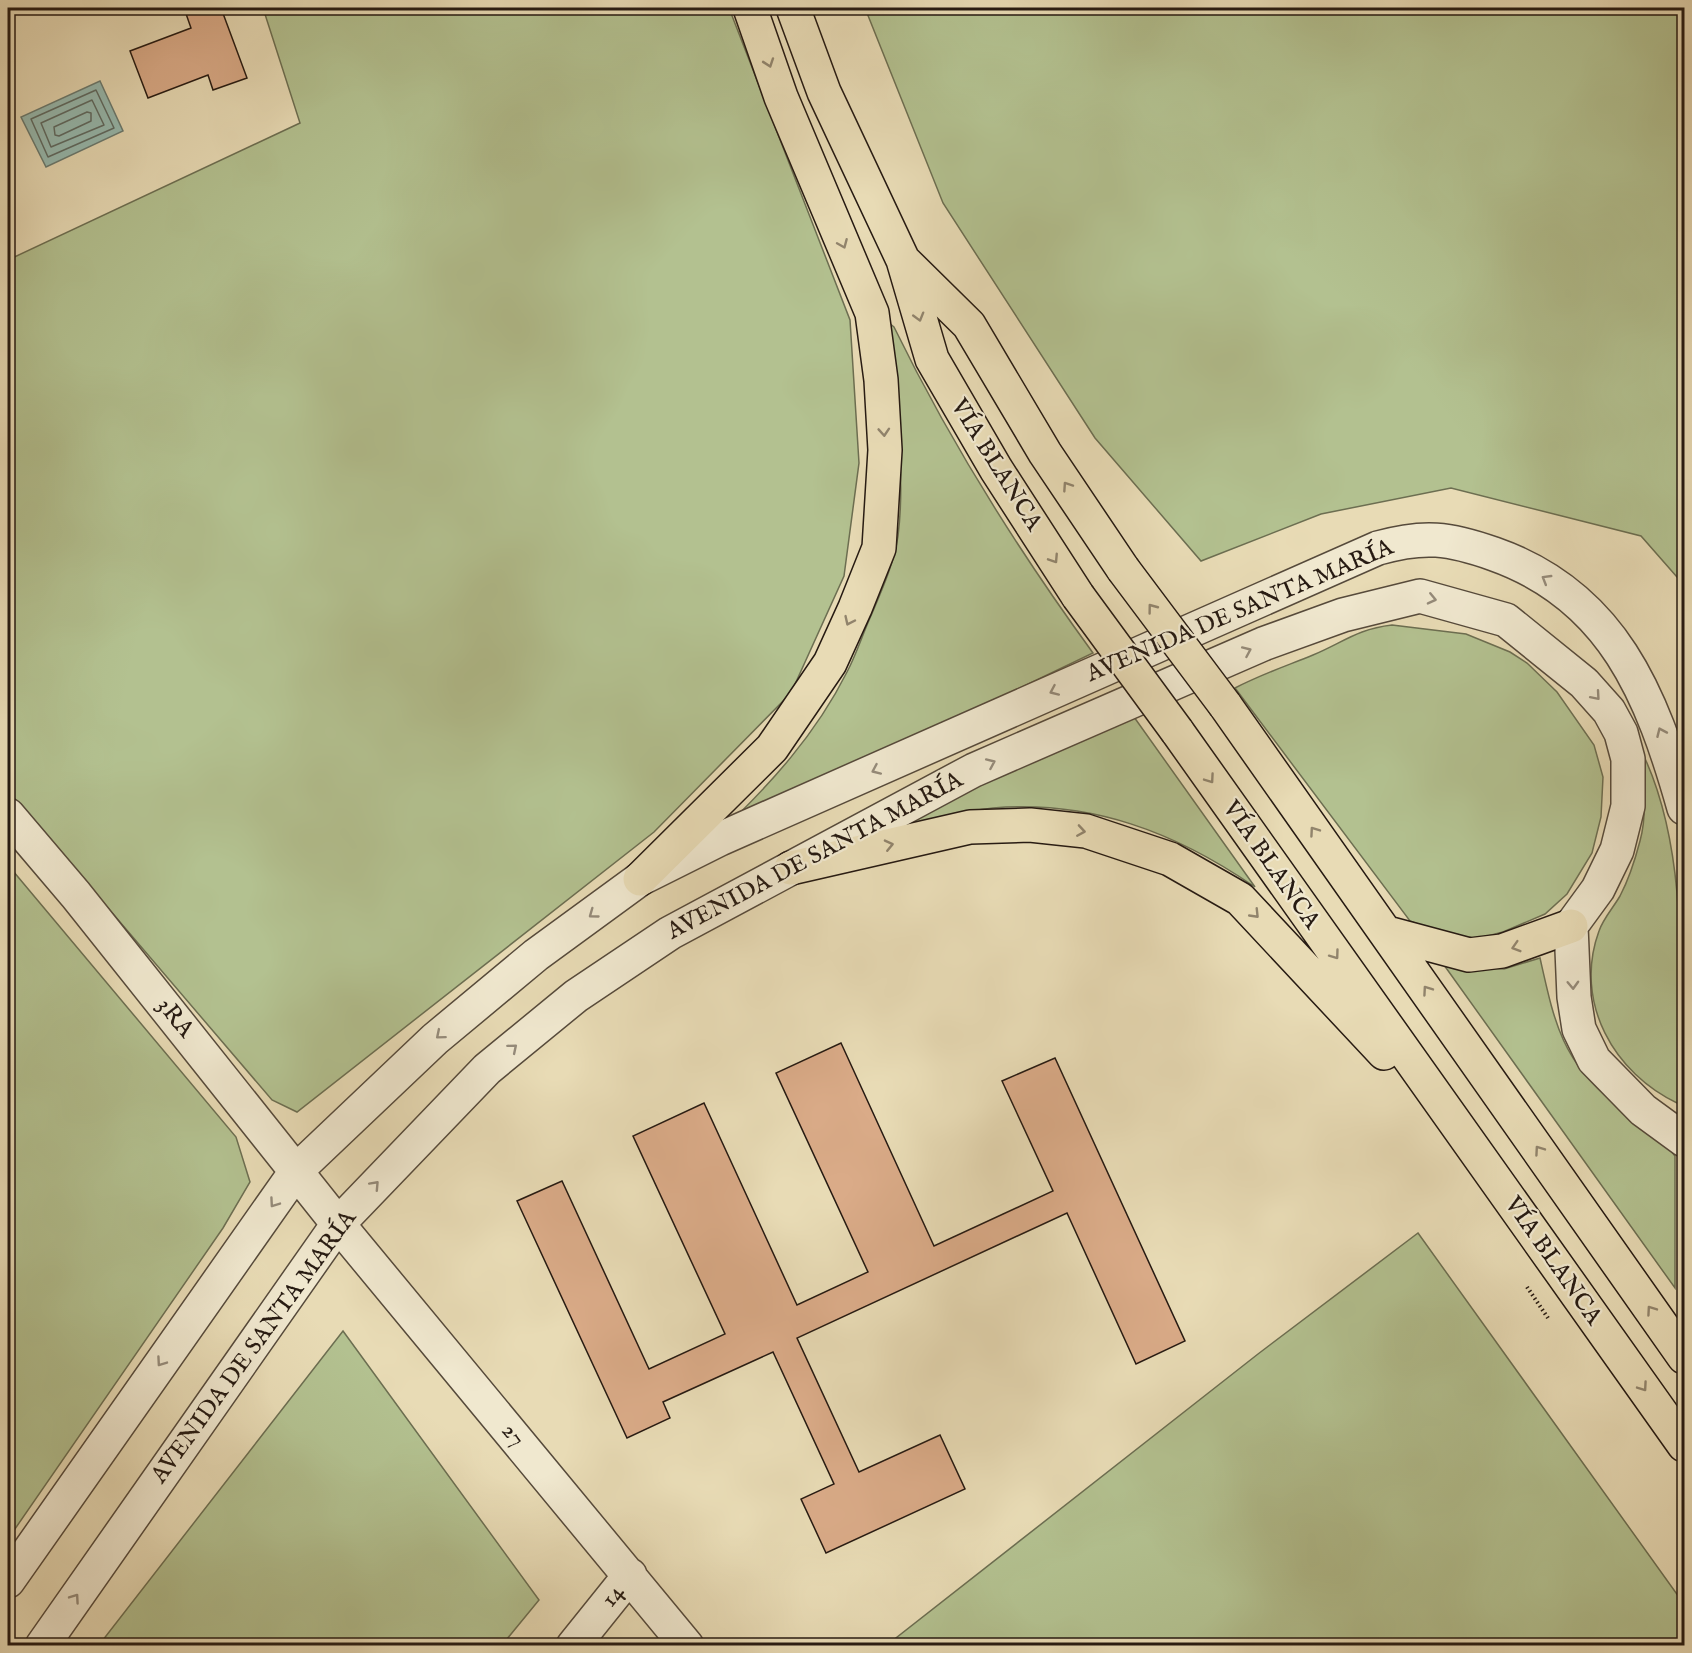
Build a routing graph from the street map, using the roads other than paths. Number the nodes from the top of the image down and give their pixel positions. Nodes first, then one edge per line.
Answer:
1 (750, 8) edge
2 (793, 8) edge
3 (903, 260) junction
4 (1684, 808) edge
5 (8, 815) edge
6 (791, 868) junction
7 (640, 879) junction
8 (1571, 926) junction
9 (1387, 933) junction
10 (1684, 1140) edge
11 (1475, 1151) junction
12 (297, 1170) junction
13 (338, 1224) junction
14 (1684, 1357) edge
15 (1684, 1445) edge
16 (630, 1575) junction
17 (8, 1581) edge
18 (42, 1646) edge
19 (573, 1646) edge
20 (687, 1646) edge

1 -> 7 highway
2 - 3 highway, VÍA BLANCA
9 -> 3 highway, VÍA BLANCA, bridge
3 -> 11 highway, VÍA BLANCA, bridge
4 -> 7 street, AVENIDA DE SANTA MARÍA
5 - 12 street, 3RA
6 -> 8 street, AVENIDA DE SANTA MARÍA
6 -> 11 highway
13 -> 6 street, AVENIDA DE SANTA MARÍA
7 -> 12 street, AVENIDA DE SANTA MARÍA
8 -> 9 highway
8 -> 10 street
14 -> 9 highway, VÍA BLANCA
11 -> 15 highway, VÍA BLANCA
12 - 13 street, 3RA
12 -> 17 street, AVENIDA DE SANTA MARÍA
13 - 16 street, 27
18 -> 13 street, AVENIDA DE SANTA MARÍA
16 - 19 street, 14
16 - 20 street, 27

